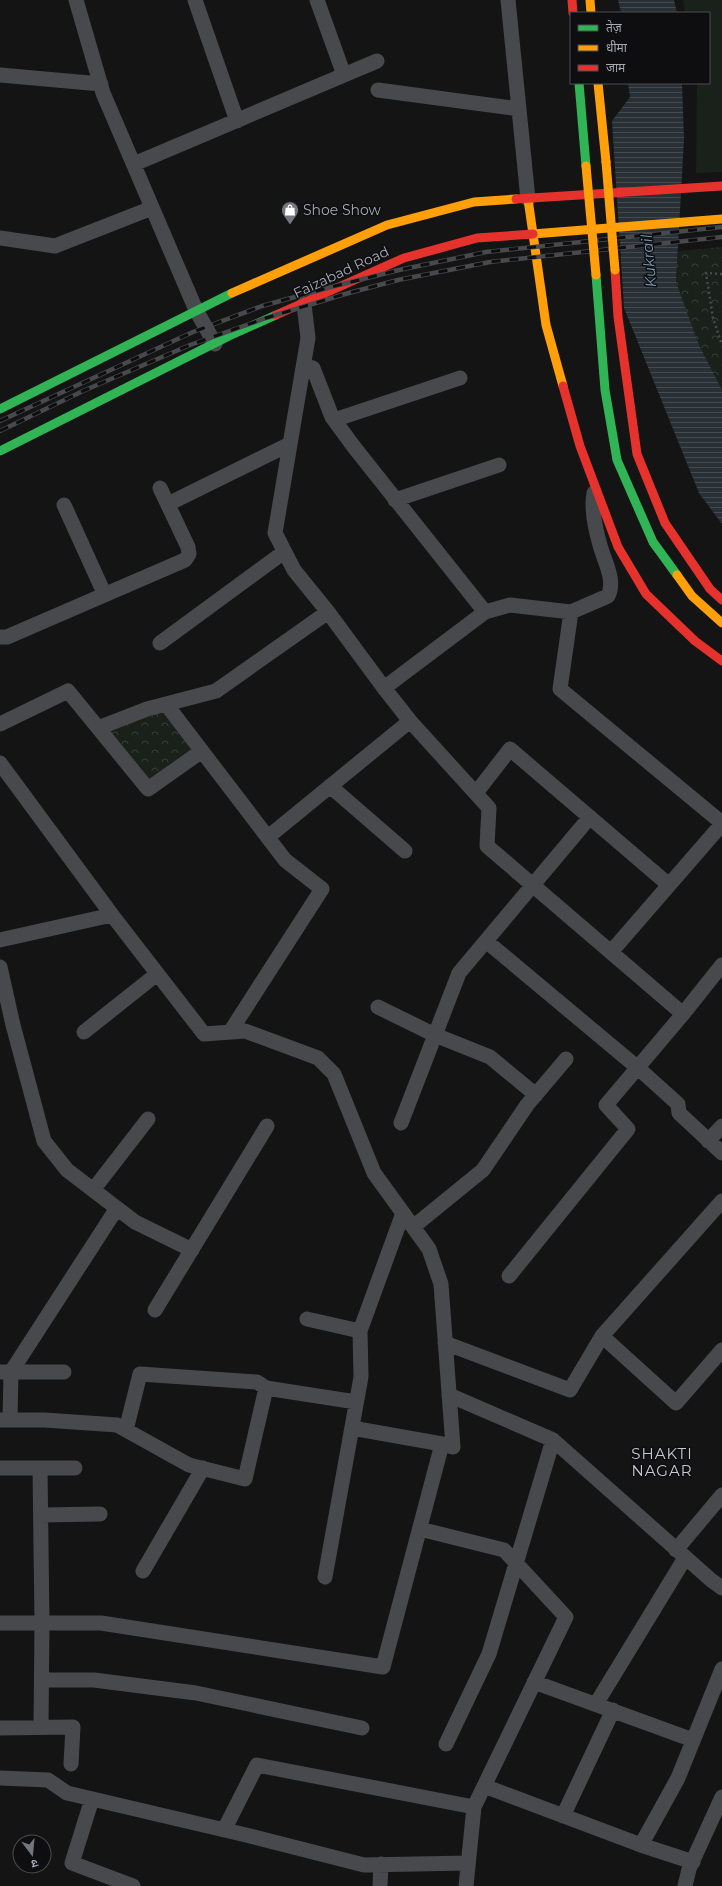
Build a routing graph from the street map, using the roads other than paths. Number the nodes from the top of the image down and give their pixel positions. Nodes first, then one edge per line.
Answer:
1 (76, 0) edge
2 (195, 0) edge
3 (317, 0) edge
4 (508, 0) edge
5 (572, 0) edge
6 (590, 0) edge
7 (573, 12) edge
8 (591, 12) edge
9 (377, 61) dead end
10 (0, 75) edge
11 (344, 75) junction
12 (101, 84) junction
13 (579, 84) edge
14 (598, 84) edge
15 (378, 90) dead end
16 (519, 109) junction
17 (237, 121) junction
18 (134, 164) junction
19 (719, 186) edge
20 (528, 199) junction
21 (152, 208) junction
22 (718, 220) edge
23 (534, 233) junction
24 (0, 238) edge
25 (304, 304) junction
26 (196, 310) junction
27 (215, 344) junction
28 (304, 365) junction
29 (460, 378) dead end
30 (0, 409) edge
31 (334, 420) junction
32 (290, 444) junction
33 (0, 451) edge
34 (499, 465) dead end
35 (595, 486) junction
36 (160, 488) dead end
37 (395, 500) junction
38 (168, 504) junction
39 (64, 505) dead end
40 (284, 552) junction
41 (104, 593) junction
42 (722, 600) edge
43 (328, 612) junction
44 (485, 612) junction
45 (571, 612) junction
46 (722, 623) edge
47 (0, 637) edge
48 (160, 643) dead end
49 (722, 661) edge
50 (384, 688) junction
51 (166, 704) junction
52 (410, 721) junction
53 (0, 724) edge
54 (98, 728) junction
55 (202, 751) junction
56 (0, 763) edge
57 (330, 786) junction
58 (476, 793) junction
59 (590, 818) junction
60 (722, 823) edge
61 (268, 837) junction
62 (405, 851) dead end
63 (533, 885) junction
64 (669, 885) junction
65 (112, 915) junction
66 (0, 940) edge
67 (486, 941) junction
68 (611, 952) junction
69 (722, 965) edge
70 (0, 967) edge
71 (157, 974) junction
72 (378, 1007) dead end
73 (683, 1014) junction
74 (6, 1027) edge
75 (84, 1032) dead end
76 (230, 1032) junction
77 (435, 1035) junction
78 (566, 1059) dead end
79 (638, 1068) junction
80 (536, 1096) junction
81 (148, 1119) dead end
82 (401, 1123) dead end
83 (267, 1126) dead end
84 (722, 1126) edge
85 (708, 1141) junction
86 (722, 1153) edge
87 (93, 1190) junction
88 (722, 1201) edge
89 (117, 1208) junction
90 (403, 1213) junction
91 (413, 1227) junction
92 (192, 1250) junction
93 (510, 1276) dead end
94 (155, 1310) dead end
95 (307, 1319) dead end
96 (360, 1331) junction
97 (602, 1336) junction
98 (445, 1343) junction
99 (722, 1350) edge
100 (5, 1372) edge
101 (64, 1372) dead end
102 (266, 1388) junction
103 (449, 1395) junction
104 (356, 1402) junction
105 (5, 1420) edge
106 (352, 1428) junction
107 (126, 1430) junction
108 (553, 1440) junction
109 (442, 1444) junction
110 (0, 1468) edge
111 (40, 1468) junction
112 (76, 1468) dead end
113 (203, 1468) junction
114 (722, 1495) edge
115 (100, 1514) dead end
116 (41, 1515) junction
117 (420, 1529) junction
118 (681, 1554) junction
119 (516, 1564) junction
120 (143, 1571) dead end
121 (325, 1577) dead end
122 (722, 1588) edge
123 (0, 1623) edge
124 (42, 1623) junction
125 (722, 1669) edge
126 (42, 1680) junction
127 (534, 1682) junction
128 (596, 1704) junction
129 (613, 1710) junction
130 (41, 1727) junction
131 (0, 1728) edge
132 (362, 1728) dead end
133 (693, 1740) junction
134 (446, 1744) dead end
135 (71, 1764) dead end
136 (0, 1778) edge
137 (484, 1786) junction
138 (722, 1797) edge
139 (92, 1799) junction
140 (474, 1807) junction
141 (563, 1816) junction
142 (224, 1830) junction
143 (641, 1845) junction
144 (693, 1862) junction
145 (468, 1863) junction
146 (381, 1864) junction
147 (133, 1886) edge
148 (380, 1886) edge
149 (466, 1886) edge
150 (685, 1886) edge

1 - 12 street
2 - 17 street
3 - 11 street
4 - 16 street
5 - 7 street
6 - 8 street
9 - 11 street
10 - 12 street
11 - 17 street
12 - 18 street
13 - 46 street, bridge
14 - 42 street, bridge
15 - 16 street
16 - 20 street
17 - 18 street
18 - 21 street
19 - 20 street, Faizabad Road, bridge
20 - 23 street
20 - 26 street, Faizabad Road
21 - 24 street
21 - 26 street
22 - 23 street, Faizabad Road, bridge
23 - 25 street, Faizabad Road
23 - 35 street
25 - 27 street, Faizabad Road
25 - 28 street
26 - 27 street
26 - 30 street, Faizabad Road
27 - 33 street, Faizabad Road
28 - 31 street
28 - 32 street
29 - 31 street
31 - 37 street
32 - 38 street
32 - 40 street
34 - 37 street
35 - 45 street
35 - 49 street
36 - 38 street
37 - 44 street
38 - 41 street
39 - 41 street
40 - 43 street
40 - 48 street
41 - 47 street
43 - 50 street
43 - 51 street
44 - 45 street
44 - 50 street
45 - 60 street
50 - 52 street
51 - 54 street
51 - 55 street
52 - 57 street
52 - 58 street
53 - 54 street
54 - 55 street
55 - 61 street
56 - 65 street
57 - 61 street
57 - 62 street
58 - 59 street
58 - 63 street
59 - 63 street
59 - 64 street
60 - 64 street
61 - 76 street
63 - 67 street
63 - 68 street
64 - 68 street
65 - 66 street
65 - 71 street
67 - 77 street
67 - 79 street
68 - 73 street
69 - 73 street
70 - 74 street
71 - 75 street
71 - 76 street
72 - 77 street
73 - 79 street
74 - 87 street
76 - 90 street
77 - 80 street
77 - 82 street
78 - 80 street
79 - 85 street
79 - 93 street
80 - 91 street
81 - 87 street
83 - 92 street
84 - 85 street
85 - 86 street
87 - 89 street
88 - 97 street
89 - 92 street
89 - 100 street
90 - 91 street
90 - 96 street
91 - 98 street
92 - 94 street
95 - 96 street
96 - 104 street
97 - 98 street
97 - 99 street
98 - 103 street
100 - 101 street
100 - 105 street
102 - 104 street
102 - 107 street
102 - 113 street
103 - 108 street
103 - 109 street
104 - 106 street
105 - 107 street
106 - 109 street
106 - 121 street
107 - 113 street
108 - 118 street
108 - 119 street
109 - 117 street
110 - 111 street
111 - 112 street
111 - 116 street
113 - 120 street
114 - 118 street
115 - 116 street
116 - 124 street
117 - 119 street
117 - 124 street
118 - 122 street
118 - 128 street
119 - 127 street
119 - 134 street
123 - 124 street
124 - 126 street
125 - 133 street
126 - 130 street
126 - 132 street
127 - 128 street
127 - 137 street
128 - 129 street
129 - 133 street
129 - 141 street
130 - 131 street
130 - 135 street
133 - 143 street
136 - 139 street
137 - 140 street
137 - 141 street
138 - 144 street
139 - 142 street
139 - 147 street
140 - 142 street
140 - 145 street
141 - 143 street
142 - 146 street
143 - 144 street
144 - 150 street
145 - 146 street
145 - 149 street
146 - 148 street

